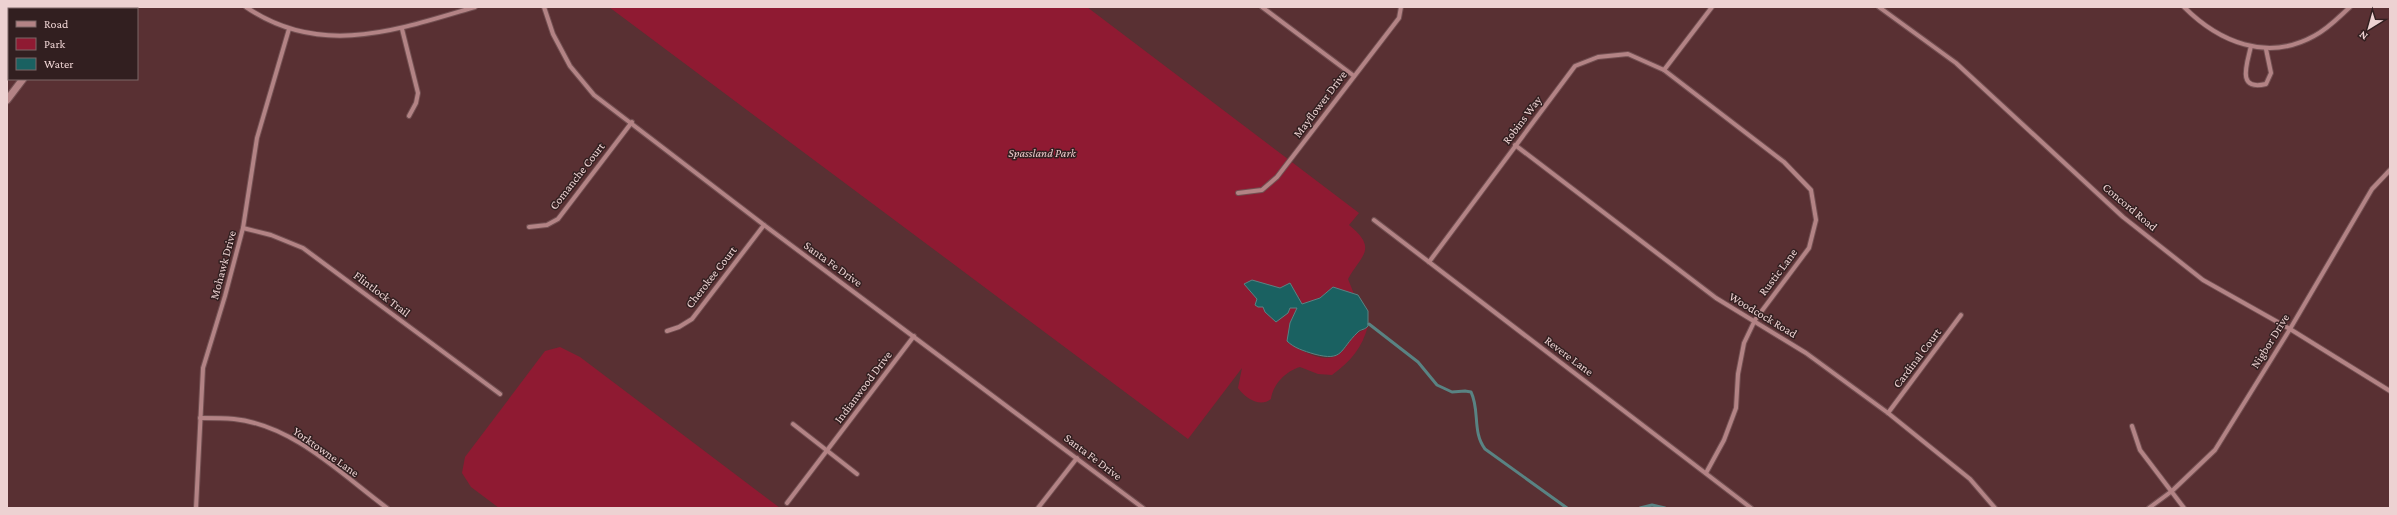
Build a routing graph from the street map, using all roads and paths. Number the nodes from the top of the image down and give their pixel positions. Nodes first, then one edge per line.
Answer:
1 (246, 7) edge
2 (475, 7) edge
3 (544, 7) edge
4 (1262, 7) edge
5 (1402, 7) edge
6 (1712, 7) edge
7 (1879, 7) edge
8 (2184, 7) edge
9 (2350, 7) edge
10 (289, 29) junction
11 (402, 29) junction
12 (2251, 46) junction
13 (2266, 49) junction
14 (1664, 70) junction
15 (1354, 76) junction
16 (22, 80) edge
17 (7, 100) edge
18 (409, 116) dead end
19 (632, 122) junction
20 (1515, 146) junction
21 (2390, 170) edge
22 (1238, 193) dead end
23 (1374, 220) dead end
24 (764, 225) junction
25 (529, 227) dead end
26 (243, 228) junction
27 (1429, 262) junction
28 (1961, 315) dead end
29 (1754, 320) junction
30 (2290, 329) junction
31 (667, 331) dead end
32 (914, 336) junction
33 (2390, 391) edge
34 (500, 394) dead end
35 (1888, 413) junction
36 (200, 418) junction
37 (793, 424) dead end
38 (2132, 426) dead end
39 (827, 451) junction
40 (1077, 458) junction
41 (1706, 473) junction
42 (857, 474) dead end
43 (2172, 491) junction
44 (787, 503) dead end
45 (196, 508) edge
46 (387, 508) edge
47 (1038, 508) edge
48 (1143, 508) edge
49 (1751, 508) edge
50 (1995, 508) edge
51 (2149, 508) edge
52 (2184, 508) edge

1 - 10 street
2 - 11 street
3 - 19 street, Santa Fe Drive
4 - 15 street
5 - 15 street, Mayflower Drive
6 - 14 street
7 - 30 street, Concord Road
8 - 12 street
9 - 13 street
10 - 11 street
10 - 26 street, Mohawk Drive
11 - 18 street
12 - 13 street
12 - 13 street
14 - 20 street, Robins Way
14 - 29 street, Rustic Lane
15 - 22 street, Mayflower Drive
16 - 17 street
19 - 24 street, Santa Fe Drive
19 - 25 street, Comanche Court
20 - 27 street, Robins Way
20 - 29 street, Woodcock Road
21 - 30 street, Nigbor Drive
23 - 27 street, Revere Lane
24 - 31 street, Cherokee Court
24 - 32 street, Santa Fe Drive
26 - 34 street, Flintlock Trail
26 - 36 street, Mohawk Drive
27 - 41 street, Revere Lane
28 - 35 street, Cardinal Court
29 - 35 street, Woodcock Road
29 - 41 street, Rustic Lane
30 - 33 street, Concord Road
30 - 43 street, Nigbor Drive
32 - 39 street, Indianwood Drive
32 - 40 street, Santa Fe Drive
35 - 50 street, Woodcock Road
36 - 45 street, Mohawk Drive
36 - 46 street, Yorktowne Lane
37 - 39 street
38 - 43 street
39 - 42 street
39 - 44 street, Indianwood Drive
40 - 47 street
40 - 48 street, Santa Fe Drive
41 - 49 street, Revere Lane
43 - 51 street, Nigbor Drive
43 - 52 street

